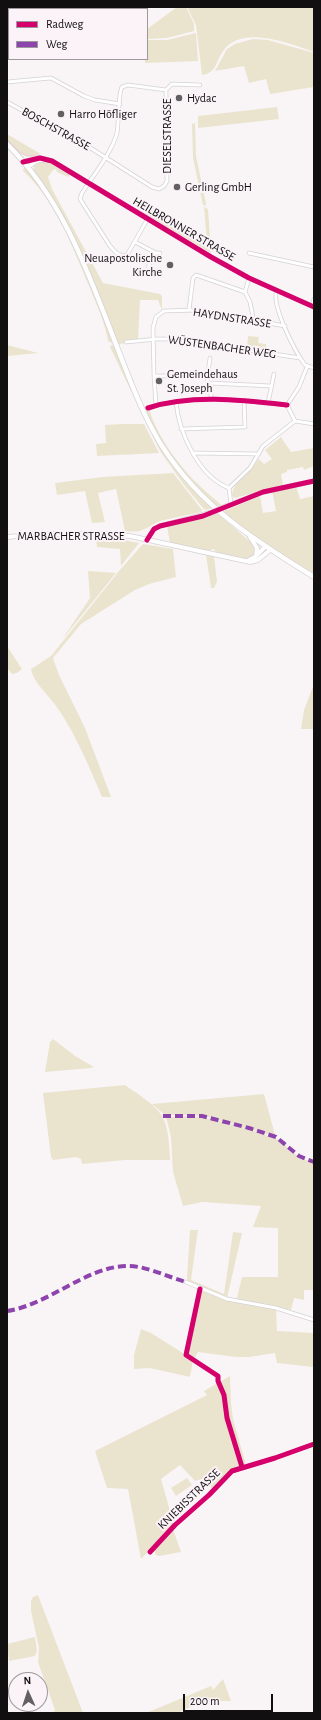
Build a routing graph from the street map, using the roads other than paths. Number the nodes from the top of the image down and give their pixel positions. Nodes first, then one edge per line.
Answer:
1 (7, 82) edge
2 (200, 85) dead end
3 (166, 90) junction
4 (7, 102) edge
5 (120, 104) junction
6 (7, 144) edge
7 (105, 157) junction
8 (49, 159) junction
9 (23, 162) junction
10 (28, 167) junction
11 (88, 184) junction
12 (147, 220) junction
13 (135, 242) junction
14 (249, 253) dead end
15 (148, 267) dead end
16 (314, 267) edge
17 (250, 278) junction
18 (277, 290) junction
19 (245, 292) junction
20 (314, 299) edge
21 (313, 306) edge
22 (189, 310) junction
23 (254, 322) junction
24 (285, 326) junction
25 (153, 339) junction
26 (126, 342) dead end
27 (210, 358) dead end
28 (300, 358) junction
29 (307, 367) junction
30 (314, 368) edge
31 (274, 374) dead end
32 (154, 376) junction
33 (208, 376) junction
34 (210, 383) junction
35 (272, 386) junction
36 (211, 400) junction
37 (244, 401) junction
38 (176, 402) junction
39 (268, 403) junction
40 (156, 405) junction
41 (287, 405) junction
42 (148, 408) dead end
43 (295, 421) junction
44 (314, 424) edge
45 (180, 428) junction
46 (194, 453) junction
47 (259, 454) junction
48 (314, 481) edge
49 (229, 488) junction
50 (231, 504) junction
51 (7, 537) edge
52 (250, 537) junction
53 (147, 540) junction
54 (265, 547) junction
55 (270, 550) junction
56 (255, 557) junction
57 (244, 561) junction
58 (314, 577) edge
59 (186, 1282) dead end
60 (200, 1289) junction
61 (314, 1320) edge
62 (314, 1444) edge
63 (242, 1467) junction
64 (150, 1552) dead end

1 - 5 street
2 - 3 street
3 - 5 street
3 - 7 street, DIESELSTRASSE
4 - 7 street, BOSCHSTRASSE
5 - 7 street
6 - 9 main road
7 - 11 street
8 - 9 street
8 - 10 street
8 - 11 street, HEILBRONNER STRASSE
9 - 10 main road
10 - 52 main road
11 - 12 street, HEILBRONNER STRASSE
11 - 13 street
12 - 13 street
12 - 17 street, HEILBRONNER STRASSE
13 - 15 street
14 - 16 street
17 - 18 street, HEILBRONNER STRASSE
17 - 19 street
18 - 21 street, HEILBRONNER STRASSE
18 - 24 street
19 - 22 street
19 - 23 street
20 - 21 street
22 - 23 street, HAYDNSTRASSE
22 - 25 street, HAYDNSTRASSE
23 - 24 street, HAYDNSTRASSE
24 - 28 street
25 - 26 street, WÜSTENBACHER WEG
25 - 28 street, WÜSTENBACHER WEG
25 - 32 street
27 - 33 street
28 - 29 street
29 - 30 street
29 - 41 street
31 - 35 street
32 - 33 street
32 - 40 street
33 - 34 street
34 - 35 street
34 - 36 street
35 - 39 street
36 - 37 street
36 - 38 street
37 - 39 street
37 - 45 street
38 - 40 street
38 - 45 street
39 - 41 street
40 - 42 street
41 - 43 street
43 - 44 street
43 - 47 street
45 - 46 street
46 - 47 street
46 - 49 street
47 - 49 street
48 - 50 street
49 - 50 street
50 - 53 street, bridge
51 - 53 main road, MARBACHER STRASSE
52 - 54 main road
52 - 56 main road
53 - 57 main road, MARBACHER STRASSE
54 - 55 main road
54 - 56 main road
55 - 57 main road
55 - 58 main road
56 - 57 main road
59 - 60 street
60 - 61 street
60 - 63 street
62 - 63 street, KNIEBISSTRASSE
63 - 64 street, KNIEBISSTRASSE

